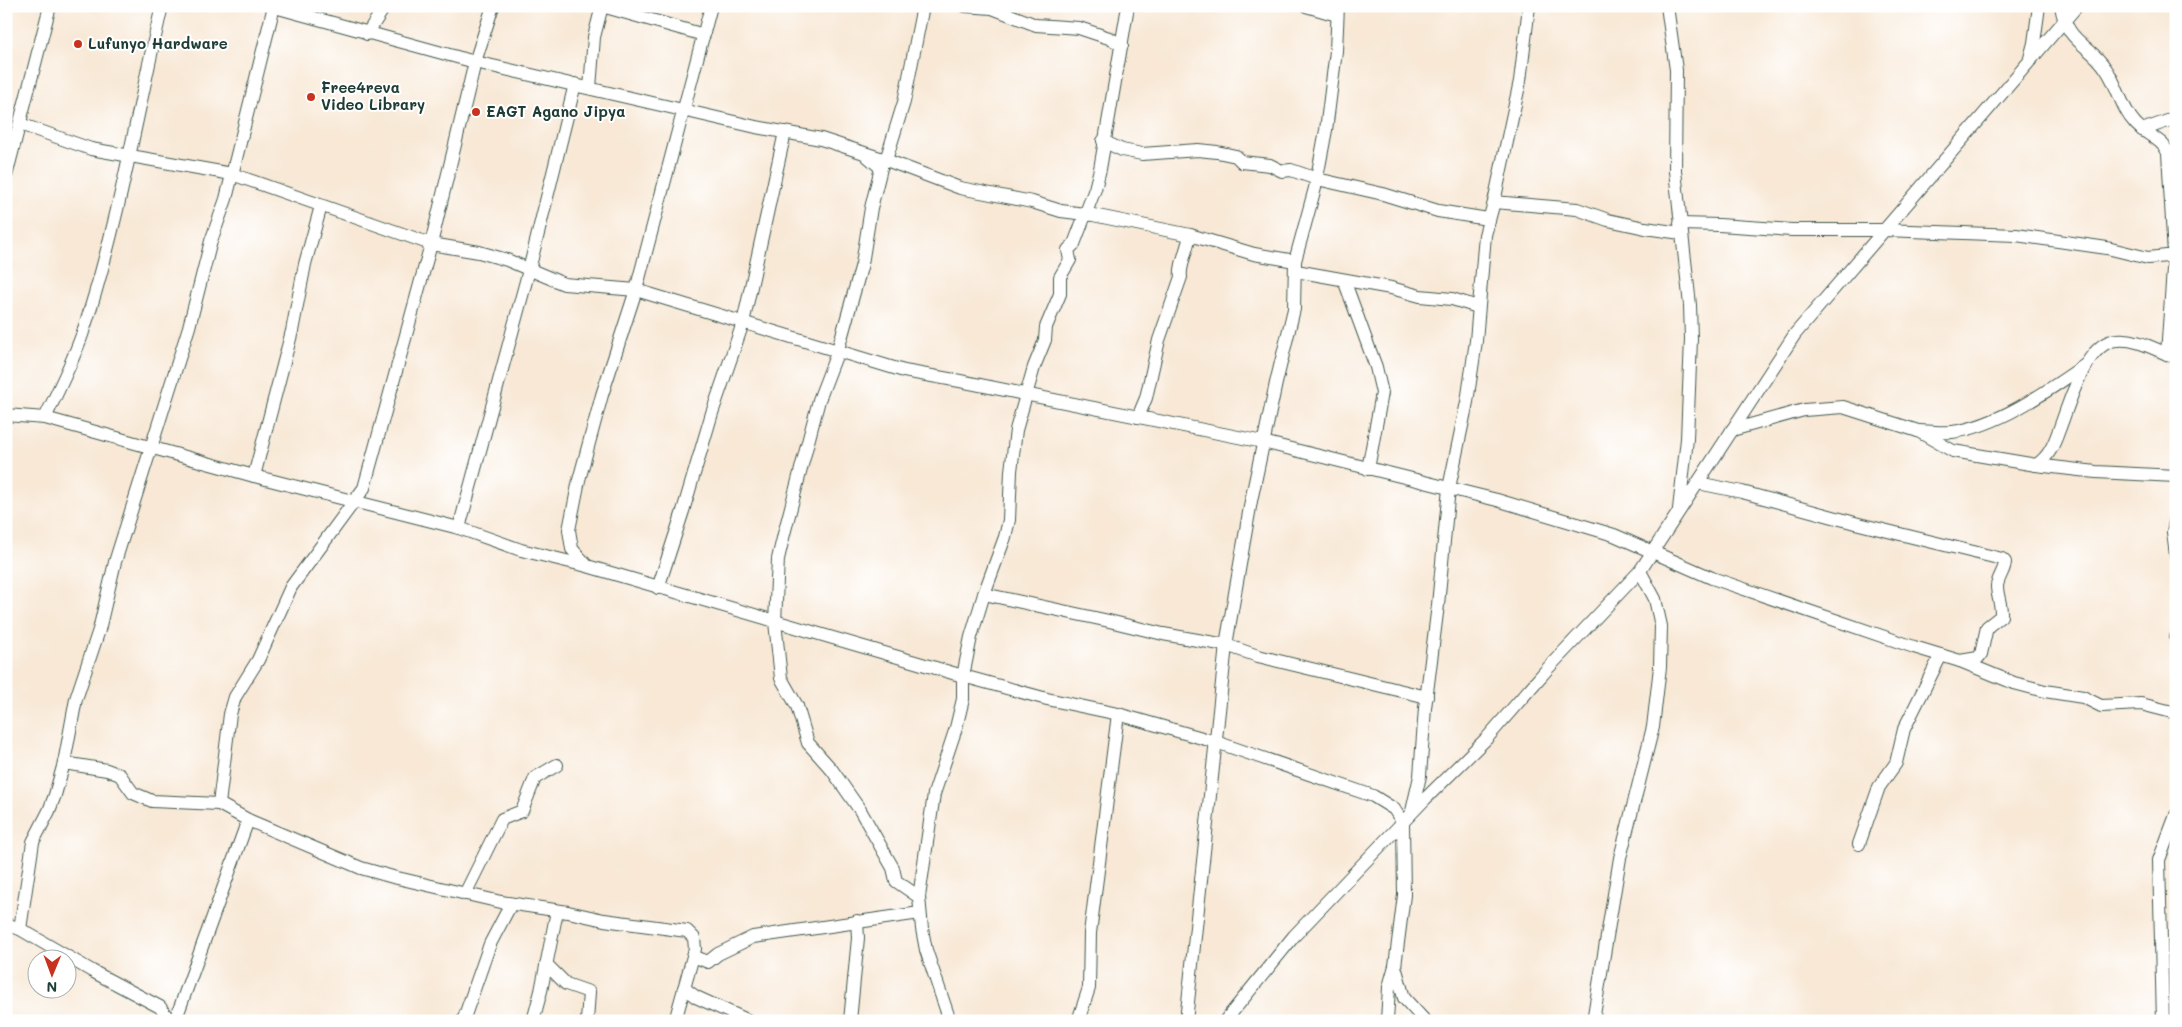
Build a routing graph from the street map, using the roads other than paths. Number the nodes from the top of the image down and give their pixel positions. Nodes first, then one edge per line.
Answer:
1 (50, 6) edge
2 (162, 6) edge
3 (273, 6) edge
4 (385, 6) edge
5 (492, 6) edge
6 (602, 6) edge
7 (711, 6) edge
8 (923, 6) edge
9 (965, 6) edge
10 (1128, 6) edge
11 (1306, 6) edge
12 (1529, 6) edge
13 (1667, 6) edge
14 (2039, 6) edge
15 (2061, 6) edge
16 (2077, 6) edge
17 (1338, 11) edge
18 (2064, 22) junction
19 (367, 34) junction
20 (704, 35) junction
21 (1122, 45) junction
22 (475, 62) junction
23 (2029, 62) junction
24 (575, 84) junction
25 (590, 88) junction
26 (685, 109) junction
27 (2176, 118) edge
28 (20, 124) junction
29 (2142, 130) junction
30 (785, 132) junction
31 (1103, 142) junction
32 (862, 152) junction
33 (129, 155) junction
34 (886, 160) junction
35 (2173, 170) edge
36 (232, 174) junction
37 (6, 176) edge
38 (1317, 179) junction
39 (1494, 202) junction
40 (321, 206) junction
41 (1084, 215) junction
42 (1488, 219) junction
43 (1681, 228) junction
44 (1884, 230) junction
45 (1190, 235) junction
46 (431, 244) junction
47 (2175, 255) edge
48 (1295, 266) junction
49 (529, 270) junction
50 (1344, 280) junction
51 (636, 290) junction
52 (1478, 307) junction
53 (743, 323) junction
54 (838, 353) junction
55 (2171, 354) edge
56 (2086, 365) junction
57 (1026, 394) junction
58 (6, 415) edge
59 (1138, 417) junction
60 (45, 418) junction
61 (1732, 430) junction
62 (1918, 431) junction
63 (1263, 442) junction
64 (150, 448) junction
65 (2036, 465) junction
66 (1368, 469) junction
67 (254, 476) junction
68 (2176, 476) edge
69 (1698, 483) junction
70 (1449, 488) junction
71 (354, 501) junction
72 (1679, 512) junction
73 (2176, 517) edge
74 (459, 528) junction
75 (1653, 551) junction
76 (2176, 555) edge
77 (586, 566) junction
78 (1640, 570) junction
79 (658, 588) junction
80 (984, 594) junction
81 (775, 622) junction
82 (1226, 645) junction
83 (1941, 655) junction
84 (1960, 661) junction
85 (963, 676) junction
86 (1427, 697) junction
87 (2176, 713) edge
88 (1118, 714) junction
89 (1216, 742) junction
90 (64, 763) junction
91 (557, 765) dead end
92 (218, 804) junction
93 (2176, 816) edge
94 (1407, 819) junction
95 (248, 820) junction
96 (1859, 844) dead end
97 (465, 894) junction
98 (919, 897) junction
99 (511, 904) junction
100 (556, 911) junction
101 (920, 913) junction
102 (857, 921) junction
103 (6, 924) edge
104 (20, 929) junction
105 (693, 956) junction
106 (546, 964) junction
107 (1395, 966) junction
108 (684, 988) junction
109 (170, 1021) edge
110 (175, 1021) edge
111 (463, 1021) edge
112 (532, 1021) edge
113 (587, 1021) edge
114 (675, 1021) edge
115 (749, 1021) edge
116 (850, 1021) edge
117 (950, 1021) edge
118 (1078, 1021) edge
119 (1186, 1021) edge
120 (1225, 1021) edge
121 (1387, 1021) edge
122 (1425, 1021) edge
123 (1593, 1021) edge
124 (2163, 1021) edge

1 - 28 street
2 - 33 street
3 - 19 street
3 - 36 street
4 - 19 street
5 - 22 street
6 - 20 street
6 - 25 street
7 - 20 street
8 - 34 street
9 - 21 street
10 - 21 street
11 - 17 street
12 - 39 street
13 - 43 street
14 - 23 street
15 - 18 street
16 - 18 street
17 - 38 street
18 - 23 street
18 - 29 street
19 - 22 street
20 - 26 street
21 - 31 street
22 - 24 street
22 - 46 street
23 - 44 street
24 - 25 street
24 - 49 street
25 - 26 street
26 - 30 street
26 - 51 street
27 - 29 street
28 - 33 street
28 - 37 street
29 - 35 street
30 - 32 street
30 - 53 street
31 - 38 street
31 - 41 street
32 - 34 street
32 - 54 street
33 - 36 street
33 - 60 street
34 - 41 street
35 - 47 street
36 - 40 street
36 - 64 street
38 - 42 street
38 - 48 street
39 - 42 street
39 - 43 street
40 - 46 street
40 - 67 street
41 - 45 street
41 - 57 street
42 - 52 street
43 - 44 street
43 - 72 street
44 - 47 street
44 - 61 street
45 - 48 street
45 - 59 street
46 - 49 street
46 - 71 street
47 - 55 street
48 - 50 street
48 - 63 street
49 - 51 street
49 - 74 street
50 - 52 street
50 - 66 street
51 - 53 street
51 - 77 street
52 - 70 street
53 - 54 street
53 - 79 street
54 - 57 street
54 - 81 street
55 - 56 street
56 - 62 street
56 - 65 street
57 - 59 street
57 - 80 street
58 - 60 street
59 - 63 street
60 - 64 street
61 - 62 street
61 - 69 street
62 - 65 street
63 - 66 street
63 - 82 street
64 - 67 street
64 - 90 street
65 - 68 street
66 - 70 street
67 - 71 street
69 - 72 street
69 - 84 street
70 - 75 street
70 - 86 street
71 - 74 street
71 - 92 street
72 - 75 street
73 - 76 street
74 - 77 street
75 - 78 street
75 - 83 street
77 - 79 street
78 - 94 street
78 - 123 street
79 - 81 street
80 - 82 street
80 - 85 street
81 - 85 street
81 - 98 street
82 - 86 street
82 - 89 street
83 - 84 street
83 - 96 street
84 - 87 street
85 - 88 street
85 - 98 street
86 - 94 street
88 - 89 street
88 - 118 street
89 - 94 street
89 - 119 street
90 - 92 street
90 - 104 street
91 - 97 street
92 - 95 street
93 - 124 street
94 - 107 street
94 - 120 street
95 - 97 street
95 - 110 street
97 - 99 street
98 - 101 street
99 - 100 street
99 - 111 street
100 - 105 street
100 - 106 street
101 - 102 street
101 - 117 street
102 - 105 street
102 - 116 street
103 - 104 street
104 - 109 street
105 - 108 street
106 - 112 street
106 - 113 street
107 - 121 street
107 - 122 street
108 - 114 street
108 - 115 street

